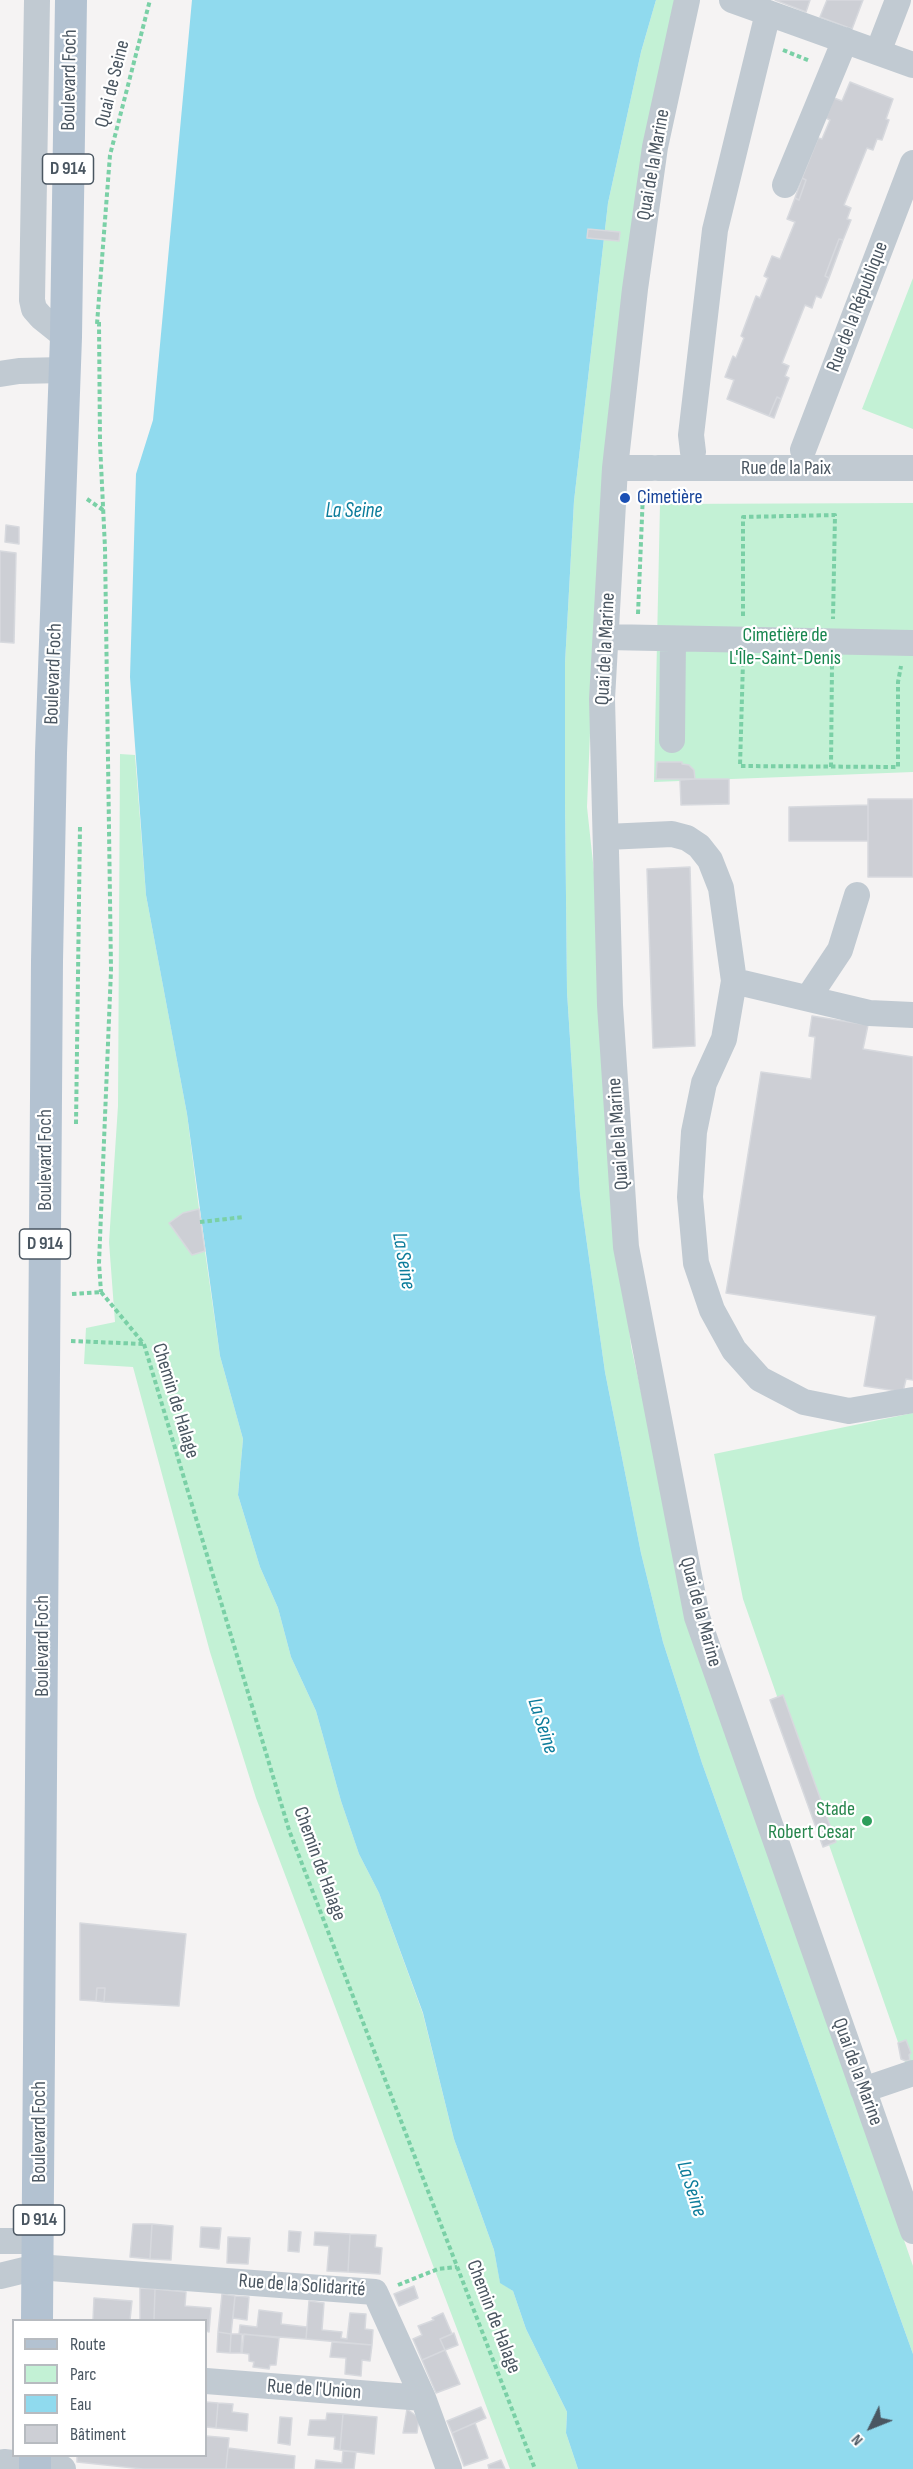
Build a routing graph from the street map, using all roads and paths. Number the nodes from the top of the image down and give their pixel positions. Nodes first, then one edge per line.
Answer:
1 (37, 0) edge
2 (72, 0) edge
3 (150, 0) edge
4 (687, 0) edge
5 (732, 0) edge
6 (898, 0) edge
7 (768, 13) junction
8 (845, 40) junction
9 (761, 42) junction
10 (878, 52) junction
11 (913, 65) edge
12 (833, 70) junction
13 (913, 163) edge
14 (785, 185) dead end
15 (99, 284) junction
16 (66, 338) junction
17 (79, 373) junction
18 (0, 374) edge
19 (803, 450) dead end
20 (693, 452) dead end
21 (615, 468) junction
22 (651, 468) junction
23 (913, 468) edge
24 (87, 488) dead end
25 (86, 504) dead end
26 (606, 638) junction
27 (637, 638) junction
28 (673, 639) junction
29 (913, 643) edge
30 (672, 740) dead end
31 (80, 826) dead end
32 (606, 837) junction
33 (857, 895) dead end
34 (734, 981) junction
35 (807, 998) junction
36 (913, 1015) edge
37 (76, 1134) dead end
38 (244, 1216) dead end
39 (200, 1222) dead end
40 (74, 1285) dead end
41 (101, 1292) junction
42 (61, 1341) dead end
43 (144, 1344) junction
44 (913, 1400) edge
45 (913, 2073) edge
46 (864, 2090) junction
47 (913, 2231) edge
48 (0, 2241) edge
49 (38, 2254) junction
50 (457, 2267) junction
51 (0, 2276) edge
52 (404, 2284) dead end
53 (37, 2319) edge
54 (207, 2381) edge
55 (423, 2398) junction
56 (1, 2461) edge
57 (42, 2465) edge
58 (449, 2469) edge
59 (535, 2469) edge

1 - 16 street
2 - 16 main road, Boulevard Foch / D 914
3 - 15 path, Quai de Seine
4 - 21 street, Quai de la Marine
5 - 7 street
6 - 10 street
7 - 8 street
7 - 9 street
8 - 10 street
8 - 12 street
9 - 12 path
9 - 20 street
10 - 11 street
12 - 14 street
13 - 19 street, Rue de la République
15 - 17 path
15 - 41 path
16 - 17 main road, Boulevard Foch / D 914
17 - 18 street
17 - 49 main road, Boulevard Foch / D 914
21 - 22 street, Rue de la Paix
21 - 26 street, Quai de la Marine
22 - 23 street, Rue de la Paix
22 - 27 path
24 - 25 path
26 - 27 street
26 - 32 street, Quai de la Marine
27 - 28 street
28 - 29 street
28 - 30 street
31 - 37 path
32 - 34 street
32 - 46 street, Quai de la Marine
33 - 35 street
34 - 35 street
34 - 44 street
35 - 36 street
38 - 39 path
40 - 41 path
41 - 43 path, Chemin de Halage
42 - 43 path
43 - 50 path, Chemin de Halage
45 - 46 street
46 - 47 street, Quai de la Marine
48 - 49 street
49 - 51 street
49 - 53 main road, Boulevard Foch / D 914
49 - 55 street, Rue de la Solidarité
50 - 52 path
50 - 59 path, Chemin de Halage
54 - 55 street, Rue de l'Union
55 - 58 street, Rue de la Solidarité
56 - 57 street

